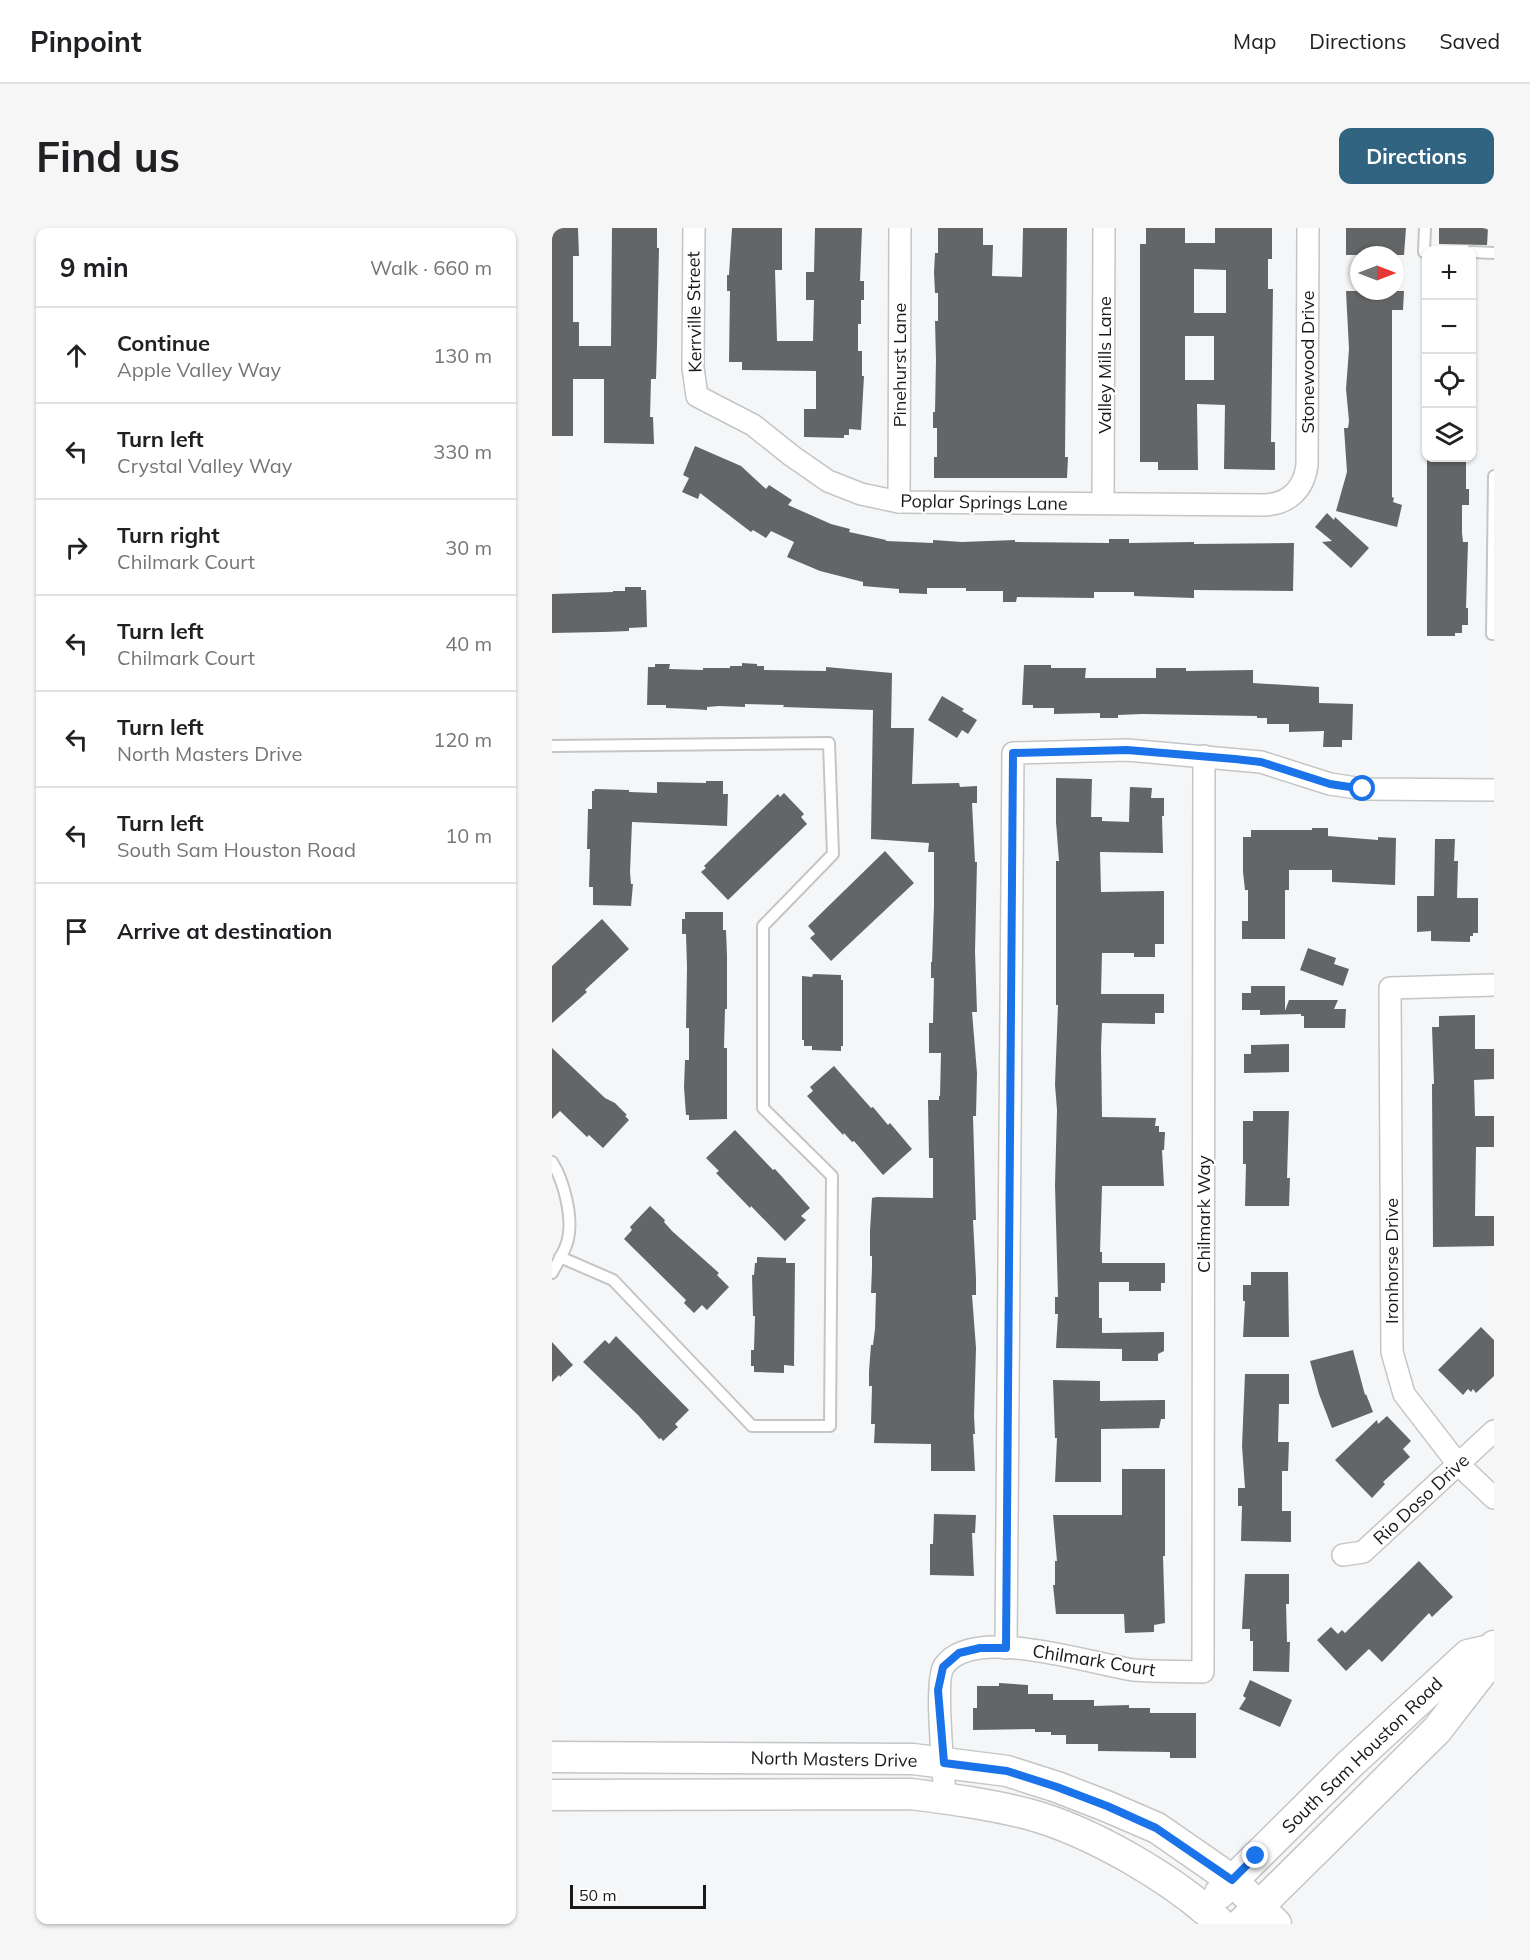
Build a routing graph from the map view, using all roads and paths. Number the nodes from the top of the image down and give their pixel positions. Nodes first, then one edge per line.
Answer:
1 (694, 228) edge
2 (900, 228) edge
3 (1104, 228) edge
4 (1308, 228) edge
5 (1425, 228) edge
6 (1424, 246) edge
7 (1476, 252) edge
8 (1494, 253) edge
9 (697, 396) joint
10 (1494, 476) edge
11 (1296, 493) joint
12 (899, 502) junction
13 (1103, 502) junction
14 (1494, 634) edge
15 (552, 746) edge
16 (1204, 756) junction
17 (1494, 790) edge
18 (1494, 986) edge
19 (552, 1162) edge
20 (560, 1257) junction
21 (552, 1273) edge
22 (1494, 1431) edge
23 (1458, 1464) junction
24 (1494, 1498) edge
25 (1343, 1554) dead end
26 (1006, 1648) junction
27 (1492, 1648) edge
28 (1203, 1672) joint
29 (552, 1757) edge
30 (944, 1763) junction
31 (552, 1795) edge
32 (945, 1798) junction
33 (1232, 1880) junction
34 (1259, 1918) edge
35 (1205, 1919) edge

1 - 9 street, Kerrville Street
2 - 12 street, Pinehurst Lane
3 - 13 street, Valley Mills Lane
4 - 11 street, Stonewood Drive
5 - 6 lane
7 - 8 lane
9 - 12 street, Poplar Springs Lane
10 - 14 lane
11 - 13 street, Poplar Springs Lane
12 - 13 street, Poplar Springs Lane
15 - 20 lane
16 - 17 street
16 - 26 street
16 - 28 street, Chilmark Way
18 - 23 street, Ironhorse Drive
19 - 20 lane
20 - 21 lane
22 - 23 street, Rio Doso Drive
23 - 24 street, Ironhorse Drive
23 - 25 street, Rio Doso Drive
26 - 28 street, Chilmark Court
26 - 30 street, Chilmark Court
27 - 33 main road, South Sam Houston Road
27 - 34 main road, South Sam Houston Road
29 - 30 main road, North Masters Drive
30 - 32 street, Chilmark Court
30 - 33 main road, North Masters Drive
31 - 32 main road, North Masters Drive
32 - 35 main road, North Masters Drive
33 - 34 main road, North Masters Drive
33 - 35 main road, South Sam Houston Road

